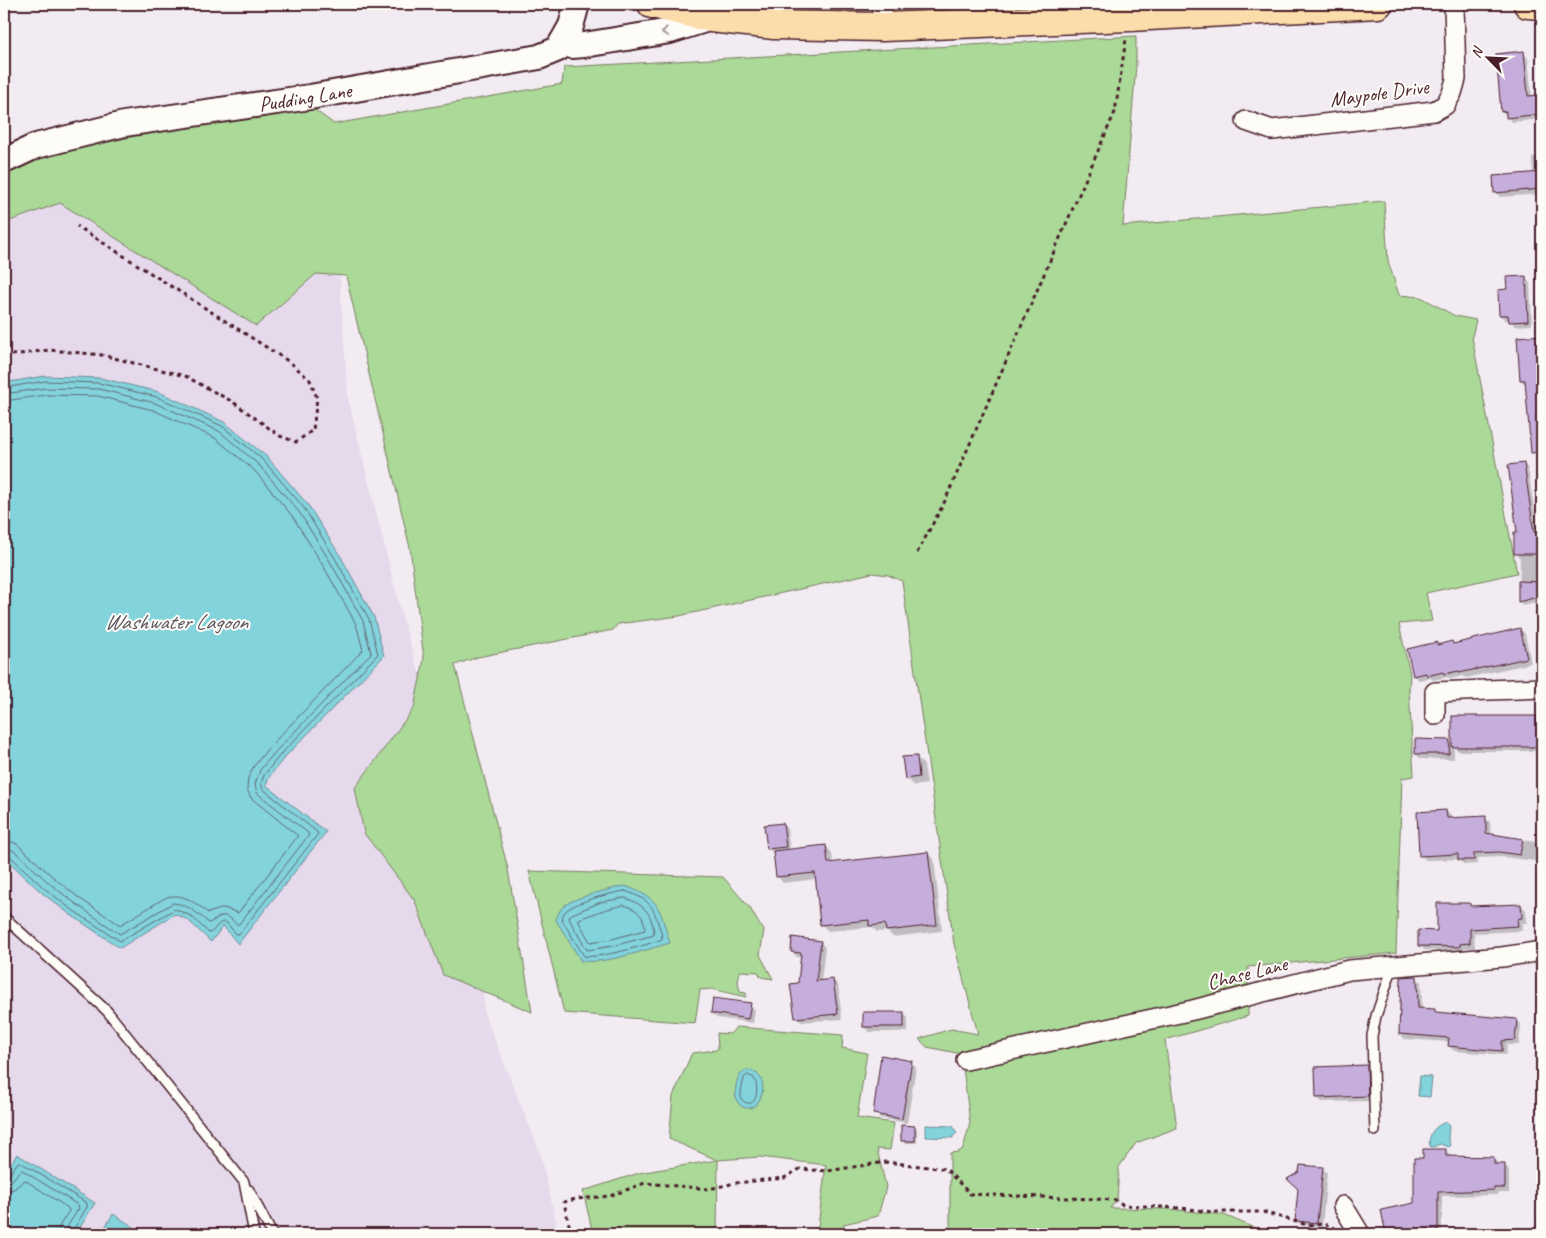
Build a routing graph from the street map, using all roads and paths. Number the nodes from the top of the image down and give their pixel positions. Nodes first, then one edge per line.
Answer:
1 (577, 4) edge
2 (652, 4) edge
3 (1378, 4) edge
4 (1454, 4) edge
5 (1528, 4) edge
6 (1542, 5) edge
7 (882, 15) edge
8 (1130, 17) junction
9 (711, 18) junction
10 (562, 42) junction
11 (1246, 121) dead end
12 (4, 161) edge
13 (78, 226) dead end
14 (4, 356) edge
15 (917, 553) dead end
16 (1542, 688) edge
17 (1435, 715) dead end
18 (4, 916) edge
19 (1542, 951) edge
20 (1393, 966) junction
21 (966, 1060) dead end
22 (1375, 1130) dead end
23 (244, 1182) junction
24 (1343, 1206) dead end
25 (1339, 1229) dead end
26 (254, 1234) edge
27 (272, 1234) edge
28 (571, 1234) edge
29 (1360, 1234) edge

1 - 10 street, Pudding Lane
2 - 9 main road
3 - 8 main road
4 - 11 street, Maypole Drive
5 - 6 main road
7 - 8 main road
7 - 9 main road
8 - 15 path
9 -> 10 street
10 - 12 street, Pudding Lane
13 - 14 path
16 - 17 street
18 - 23 lane
19 - 20 street, Chase Lane
20 - 21 street, Chase Lane
20 - 22 lane
23 - 26 lane
23 - 27 lane
24 - 29 street
25 - 28 path

